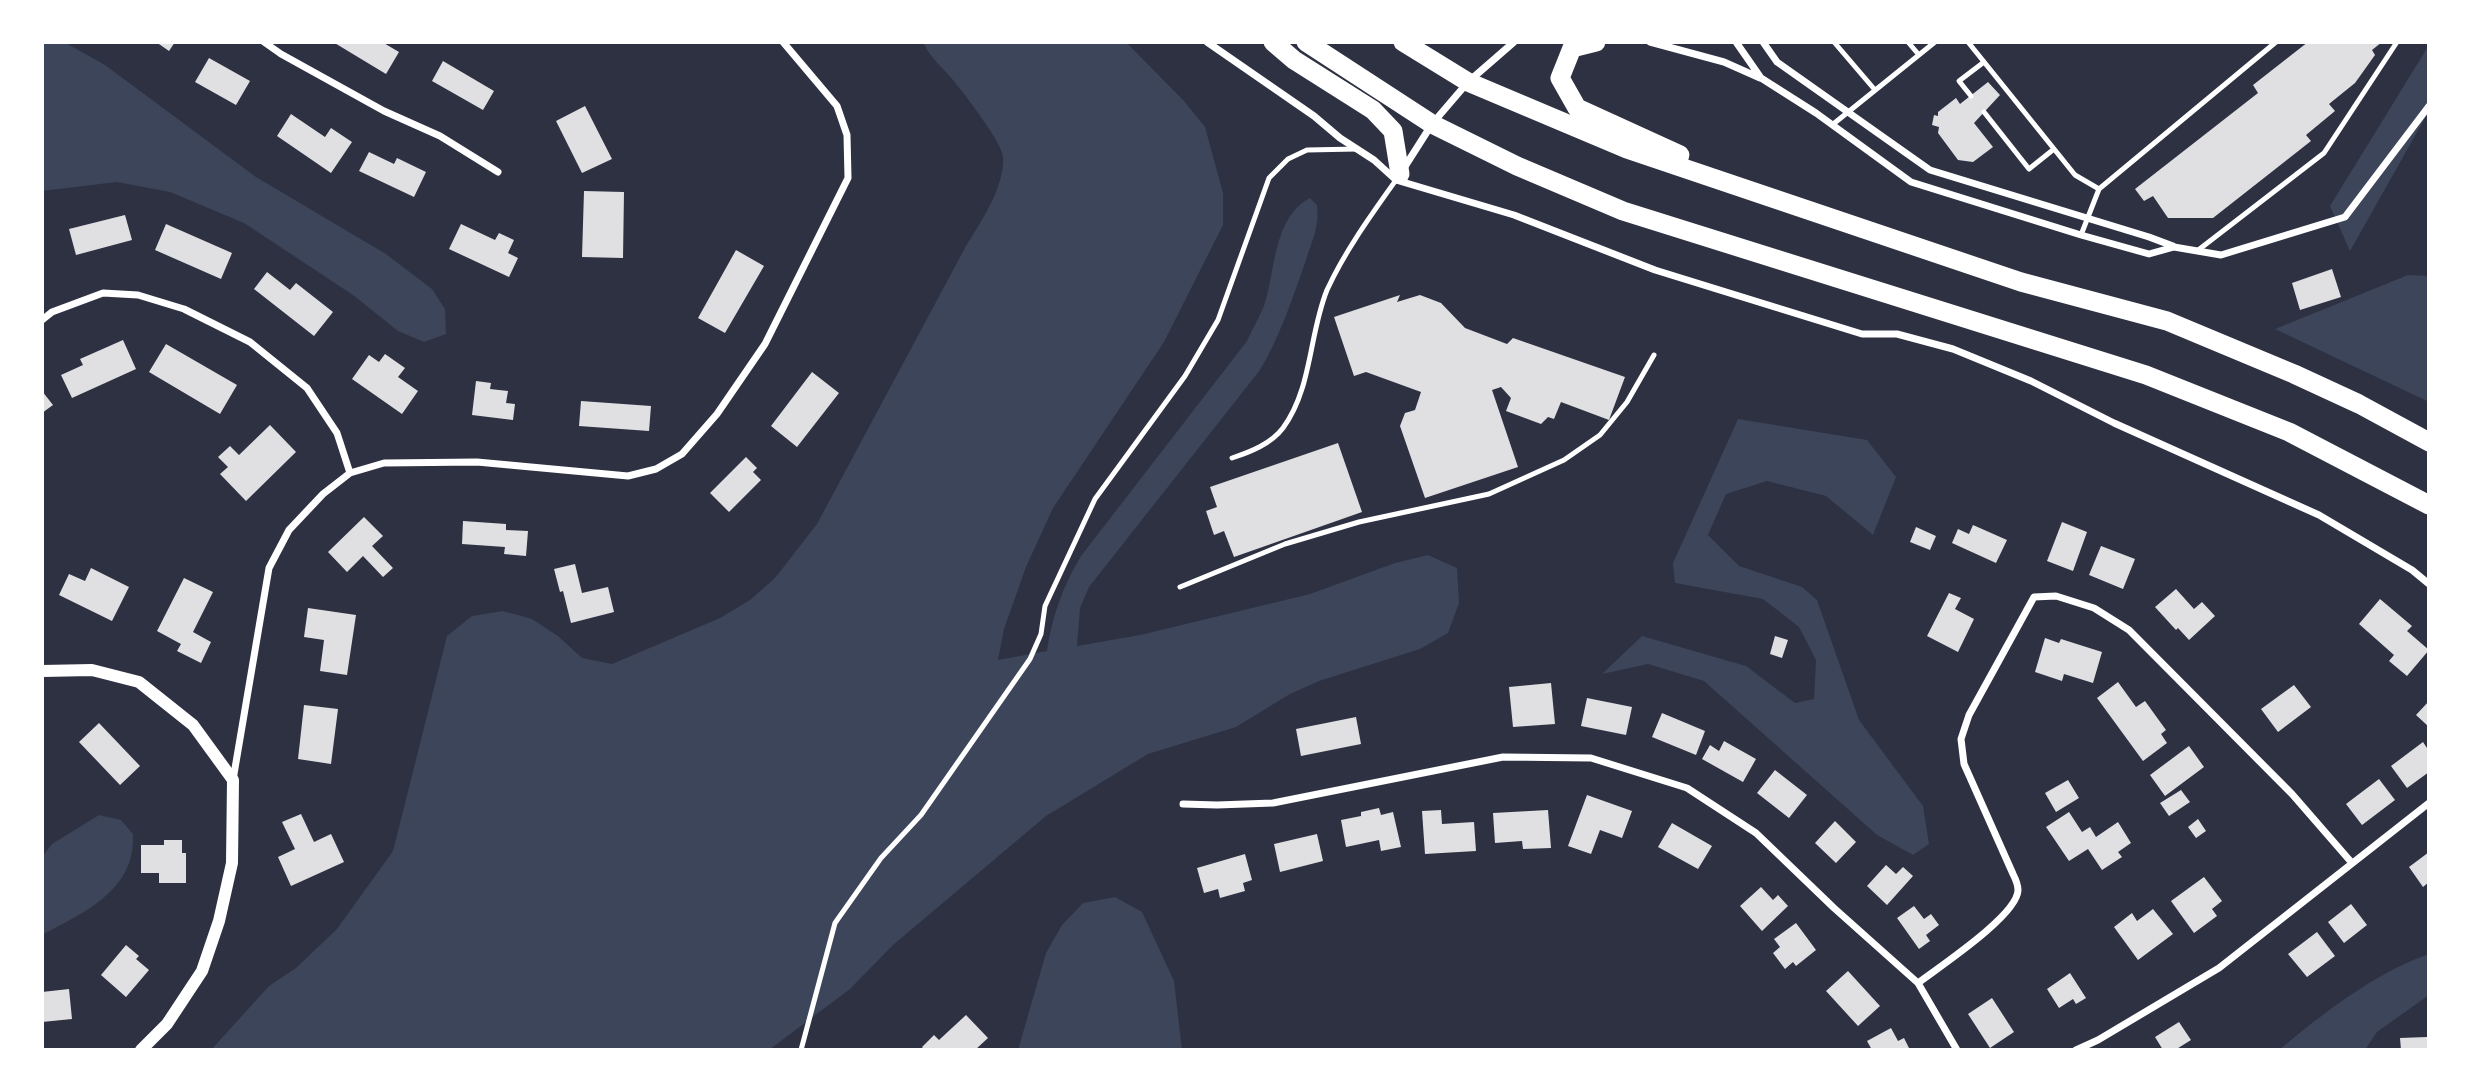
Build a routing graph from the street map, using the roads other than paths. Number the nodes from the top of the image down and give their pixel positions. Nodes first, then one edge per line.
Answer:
1 (264, 42) edge
2 (783, 42) edge
3 (1207, 42) edge
4 (1273, 42) edge
5 (1306, 42) edge
6 (1402, 42) edge
7 (1514, 42) edge
8 (1596, 42) edge
9 (1650, 42) edge
10 (1735, 42) edge
11 (1763, 42) edge
12 (1834, 42) edge
13 (1908, 42) edge
14 (1935, 42) edge
15 (1968, 42) edge
16 (2277, 42) edge
17 (2397, 42) edge
18 (1919, 55) junction
19 (1984, 62) junction
20 (1761, 78) junction
21 (1468, 82) junction
22 (1875, 90) junction
23 (1971, 96) dead end
24 (2429, 106) edge
25 (1848, 112) junction
26 (1984, 112) dead end
27 (1433, 124) junction
28 (1832, 124) junction
29 (1357, 149) junction
30 (2054, 149) junction
31 (498, 172) dead end
32 (1398, 177) junction
33 (2099, 189) junction
34 (1797, 206) junction
35 (2088, 218) junction
36 (2081, 235) junction
37 (2174, 247) junction
38 (2197, 251) junction
39 (42, 320) edge
40 (1654, 355) dead end
41 (2429, 442) edge
42 (1232, 458) dead end
43 (351, 473) junction
44 (2429, 505) edge
45 (2429, 584) edge
46 (1180, 587) dead end
47 (42, 671) edge
48 (233, 780) junction
49 (2429, 803) edge
50 (1183, 804) dead end
51 (2352, 863) junction
52 (1918, 983) junction
53 (141, 1050) edge
54 (801, 1050) edge
55 (1957, 1050) edge
56 (2076, 1050) edge

1 - 31 street
2 - 43 street
3 - 29 street
4 - 32 highway
5 - 27 highway
6 - 21 highway
7 - 21 street
8 - 34 highway
9 - 20 street
10 - 20 street
11 - 25 street
12 - 22 lane
13 - 18 lane
14 - 18 lane
15 - 19 lane
16 - 33 lane
17 - 38 lane
18 - 22 lane
19 - 23 lane
19 - 30 lane
20 - 28 street
21 - 27 street
21 - 34 highway
22 - 25 lane
24 - 38 street
25 - 28 lane
25 - 35 street
26 - 30 lane
27 - 32 street
27 - 44 highway
28 - 36 street
29 - 32 street
29 - 54 lane
30 - 33 lane
32 - 42 lane
32 - 45 street
33 - 35 lane
34 - 41 highway
35 - 36 lane
35 - 37 street
36 - 37 street
37 - 38 street
39 - 43 street
40 - 46 lane
43 - 48 street
47 - 48 street
48 - 53 street
49 - 51 street
50 - 52 street
51 - 52 street
51 - 56 street
52 - 55 street

